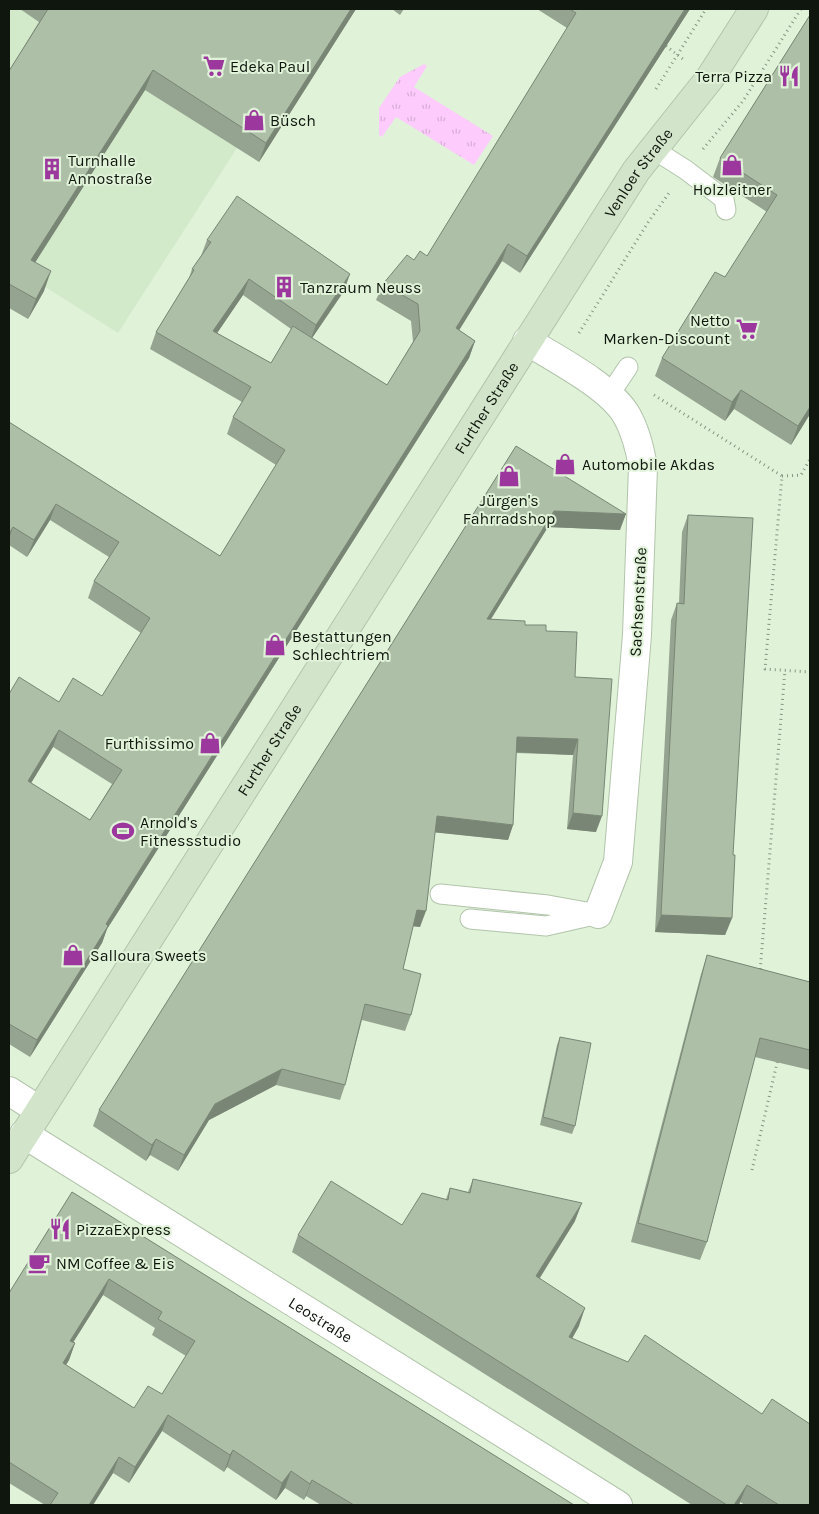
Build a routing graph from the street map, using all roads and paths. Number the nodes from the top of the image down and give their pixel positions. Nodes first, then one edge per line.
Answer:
1 (754, 9) edge
2 (653, 149) junction
3 (726, 210) dead end
4 (527, 340) junction
5 (621, 379) junction
6 (810, 460) edge
7 (782, 476) junction
8 (786, 670) junction
9 (810, 672) edge
10 (440, 894) dead end
11 (598, 914) junction
12 (470, 919) dead end
13 (769, 973) edge
14 (780, 1051) edge
15 (9, 1091) edge
16 (39, 1110) junction
17 (24, 1134) junction
18 (9, 1159) edge
19 (752, 1170) dead end
20 (618, 1505) edge

1 - 2 main road, Venloer Straße
2 - 3 lane
2 - 4 main road, Venloer Straße
4 - 5 street, Sachsenstraße
4 - 16 main road, Further Straße
5 - 7 path
5 - 11 street, Sachsenstraße
6 - 7 path
7 - 8 path
8 - 9 path
8 - 13 path
10 - 11 lane
11 - 12 lane
14 - 19 path
15 - 16 street
16 - 17 main road, Further Straße
17 - 18 main road, Further Straße
17 - 20 street, Leostraße

